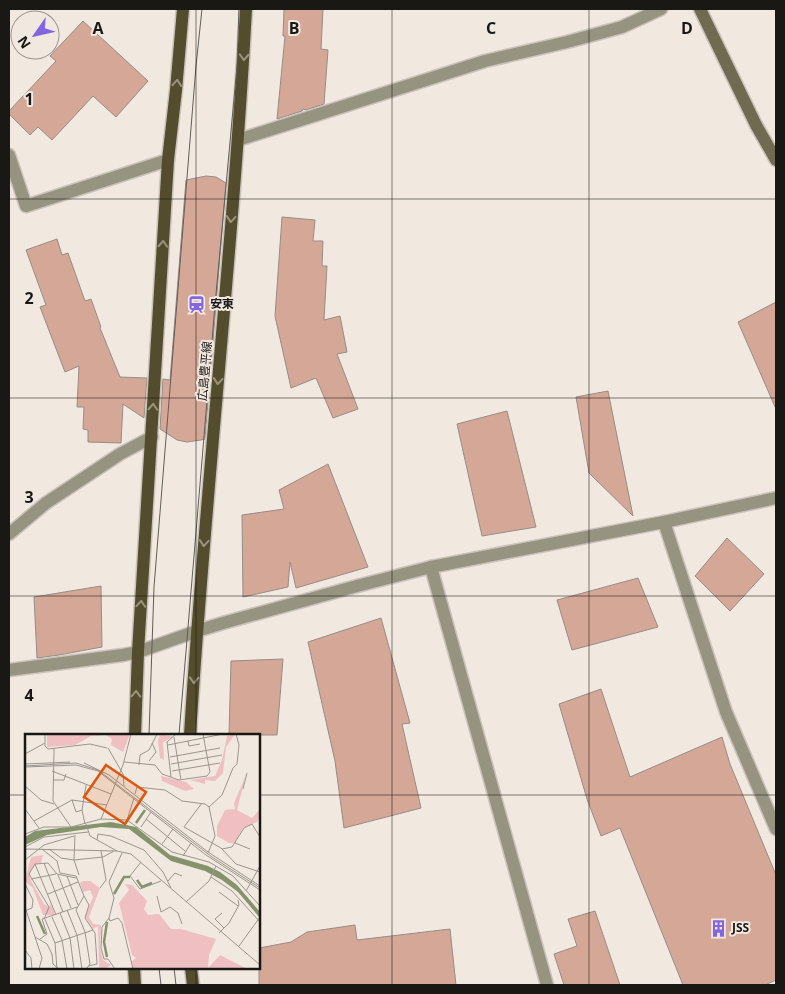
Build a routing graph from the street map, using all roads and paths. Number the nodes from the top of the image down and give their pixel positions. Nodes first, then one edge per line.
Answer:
1 (183, 9) edge
2 (246, 9) edge
3 (661, 9) edge
4 (700, 9) edge
5 (238, 140) junction
6 (9, 155) edge
7 (168, 160) junction
8 (776, 160) edge
9 (152, 437) junction
10 (776, 498) edge
11 (664, 522) junction
12 (9, 534) edge
13 (430, 567) junction
14 (197, 631) junction
15 (138, 652) junction
16 (9, 670) edge
17 (135, 734) edge
18 (190, 734) edge
19 (776, 829) edge
20 (134, 969) edge
21 (191, 969) edge
22 (136, 985) edge
23 (193, 985) edge
24 (547, 985) edge

7 -> 1 main road
2 -> 5 main road, 広島豊平線
3 - 5 street
4 - 8 street
5 -> 14 main road, 広島豊平線
6 - 7 street
9 -> 7 main road
9 - 12 street
15 -> 9 main road
10 - 11 street
11 - 13 street
11 - 19 street
13 - 14 street
13 - 24 street
14 - 15 street
14 -> 18 main road, 広島豊平線
15 - 16 street
17 -> 15 main road
20 - 22 main road
21 - 23 main road

